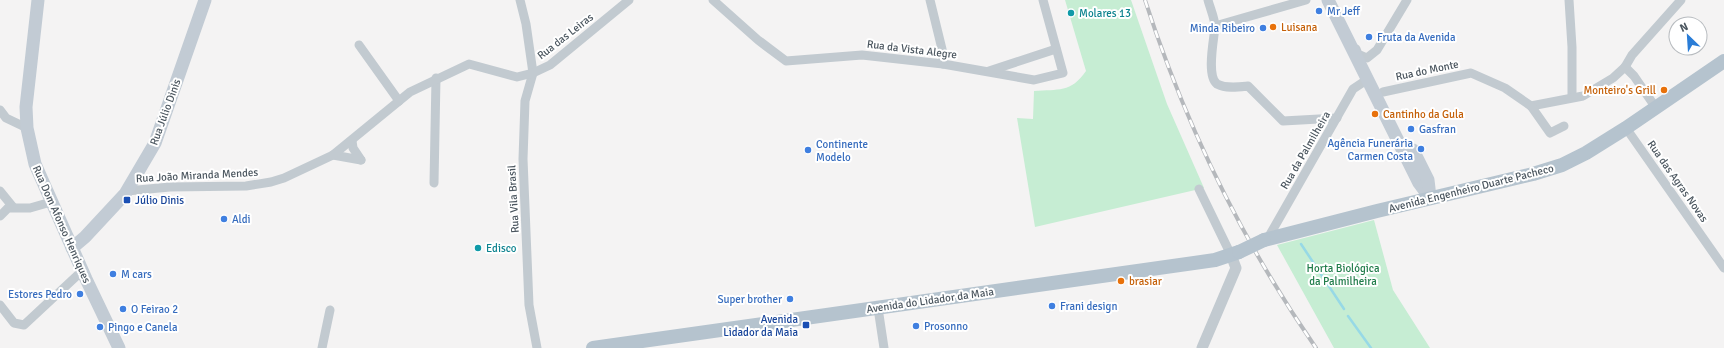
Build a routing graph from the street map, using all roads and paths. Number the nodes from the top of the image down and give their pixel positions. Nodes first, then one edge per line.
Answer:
1 (38, 0) edge
2 (205, 0) edge
3 (520, 0) edge
4 (629, 0) edge
5 (713, 0) edge
6 (930, 0) edge
7 (1043, 0) edge
8 (1208, 0) edge
9 (1306, 0) edge
10 (1328, 0) edge
11 (1338, 0) edge
12 (1407, 0) edge
13 (1568, 0) edge
14 (1677, 1) edge
15 (1215, 26) junction
16 (1343, 29) junction
17 (359, 45) dead end
18 (1056, 49) junction
19 (1367, 58) junction
20 (1724, 61) edge
21 (943, 64) junction
22 (1625, 67) junction
23 (987, 72) junction
24 (533, 74) junction
25 (436, 78) junction
26 (1368, 78) junction
27 (1383, 92) junction
28 (1572, 98) junction
29 (399, 101) junction
30 (1531, 106) junction
31 (1656, 108) junction
32 (0, 110) edge
33 (1337, 118) junction
34 (1564, 126) dead end
35 (27, 128) junction
36 (1626, 128) junction
37 (352, 141) junction
38 (333, 155) junction
39 (434, 183) dead end
40 (1199, 189) dead end
41 (0, 191) edge
42 (127, 191) junction
43 (1430, 198) junction
44 (51, 202) junction
45 (13, 207) junction
46 (0, 216) edge
47 (1266, 239) junction
48 (72, 248) junction
49 (1235, 254) junction
50 (1724, 268) edge
51 (82, 271) junction
52 (0, 305) edge
53 (878, 308) junction
54 (330, 310) dead end
55 (119, 348) edge
56 (322, 348) edge
57 (537, 348) edge
58 (593, 348) edge
59 (884, 348) edge
60 (1202, 348) edge

1 - 35 main road, Rua Dom Afonso Henriques
2 - 42 main road, Rua Júlio Dinis
3 - 24 street
4 - 24 street, Rua das Leiras
5 - 21 street, Rua da Vista Alegre
6 - 21 street
7 - 18 street
8 - 15 street
9 - 15 street
10 - 16 main road
11 - 19 main road
12 - 19 street
13 - 28 street
14 - 22 street
15 - 33 street
16 - 19 street
16 - 26 main road
17 - 29 street
18 - 23 street
18 - 23 street, Rua da Vista Alegre
19 - 27 main road
20 - 31 main road, Avenida Engenheiro Duarte Pacheco
21 - 23 street, Rua da Vista Alegre
22 - 28 street
22 - 31 street
24 - 25 street, Rua João Miranda Mendes
24 - 57 street, Rua Vila Brasil
25 - 29 street, Rua João Miranda Mendes
25 - 39 street
26 - 33 street, Rua da Palmilheira
26 - 43 main road
27 - 30 street, Rua do Monte
27 - 43 main road
28 - 30 street
29 - 37 street, Rua João Miranda Mendes
30 - 34 street
31 - 36 main road, Avenida Engenheiro Duarte Pacheco
32 - 35 street
33 - 47 street, Rua da Palmilheira
35 - 44 main road, Rua Dom Afonso Henriques
36 - 43 main road, Avenida Engenheiro Duarte Pacheco
36 - 50 street, Rua das Agras Novas
37 - 38 street, Rua João Miranda Mendes
37 - 38 street
38 - 42 street, Rua João Miranda Mendes
40 - 49 street
41 - 45 street
42 - 48 main road, Rua Júlio Dinis
43 - 47 main road, Avenida Engenheiro Duarte Pacheco
44 - 45 street
44 - 48 main road, Rua Dom Afonso Henriques
45 - 46 street
47 - 49 main road, Avenida do Lidador da Maia, bridge
48 - 51 main road, Rua Dom Afonso Henriques
49 - 53 main road, Avenida do Lidador da Maia
49 - 60 street
51 - 52 street
51 - 55 main road, Rua Dom Afonso Henriques
53 - 58 main road, Avenida do Lidador da Maia
53 - 59 street
54 - 56 street

